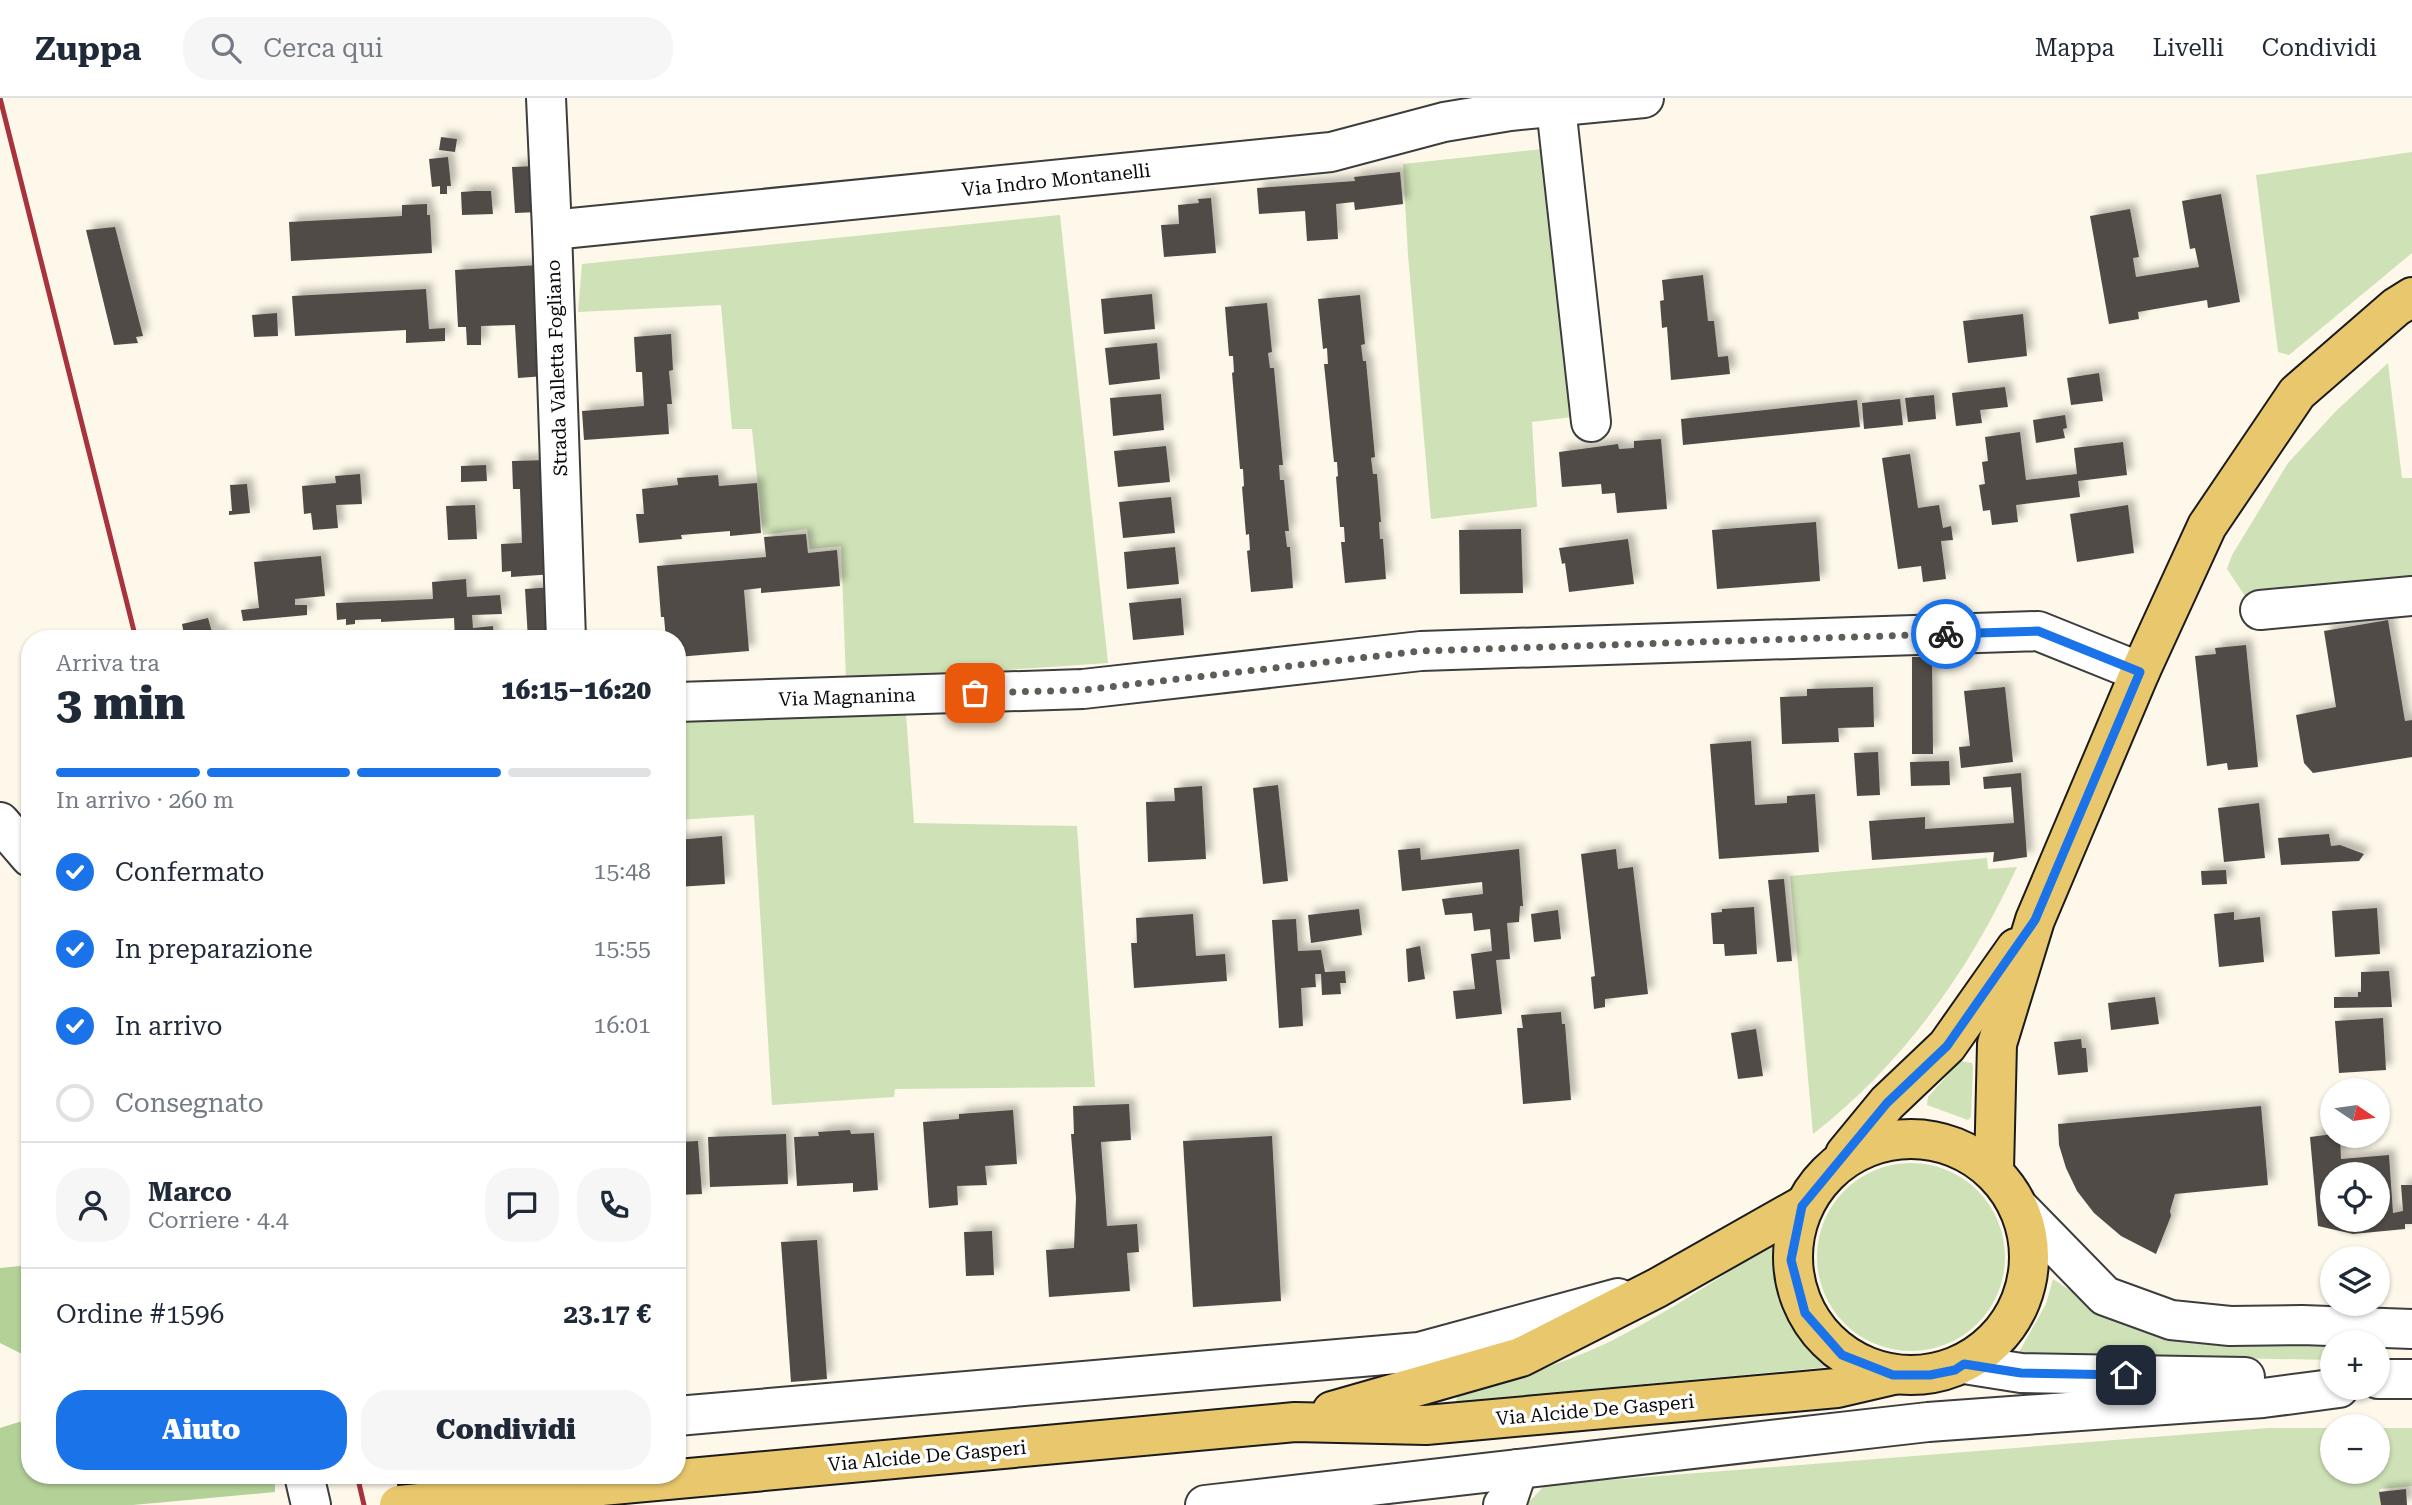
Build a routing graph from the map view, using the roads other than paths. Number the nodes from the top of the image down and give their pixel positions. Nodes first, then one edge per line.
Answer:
1 (546, 98) edge
2 (1643, 98) edge
3 (1556, 103) edge
4 (552, 230) junction
5 (2412, 297) edge
6 (1591, 422) dead end
7 (2412, 596) edge
8 (2260, 610) dead end
9 (566, 630) edge
10 (2140, 672) junction
11 (686, 702) edge
12 (0, 822) edge
13 (21, 846) edge
14 (2035, 920) junction
15 (1840, 1159) junction
16 (1994, 1170) junction
17 (1802, 1206) junction
18 (2022, 1211) junction
19 (1657, 1288) junction
20 (2412, 1329) edge
21 (1959, 1367) junction
22 (1893, 1375) junction
23 (2320, 1378) edge
24 (2320, 1390) edge
25 (686, 1415) edge
26 (1295, 1422) junction
27 (1928, 1422) junction
28 (1518, 1469) junction
29 (686, 1478) edge
30 (306, 1484) edge
31 (487, 1484) edge
32 (624, 1484) edge
33 (311, 1505) edge
34 (399, 1505) edge
35 (490, 1505) edge
36 (1205, 1505) edge
37 (1503, 1505) edge

1 - 4 street, Strada Valletta Fogliano
2 - 3 street, Via Indro Montanelli
3 - 4 street, Via Indro Montanelli
3 - 6 street
4 - 9 street, Strada Valletta Fogliano
5 - 10 main road
7 - 8 street
10 - 11 street, Via Magnanina
10 - 14 main road
12 - 13 street
14 - 15 main road
14 - 16 main road
15 - 16 main road, Via Alcide De Gasperi
15 - 17 main road, Via Alcide De Gasperi
16 - 18 main road, Via Alcide De Gasperi
17 - 19 main road, Via Alcide De Gasperi
17 - 22 main road, Via Alcide De Gasperi
18 - 20 street
18 - 21 main road, Via Alcide De Gasperi
19 - 25 street
19 - 26 main road, Via Alcide De Gasperi
21 - 22 main road, Via Alcide De Gasperi
21 - 23 street
21 - 27 street
22 - 26 main road, Via Alcide De Gasperi
24 - 27 street
26 - 29 main road, Via Alcide De Gasperi, bridge
27 - 28 street
28 - 36 street
28 - 37 street
30 - 33 street
31 - 35 street
32 - 34 main road, Via Alcide De Gasperi, bridge

